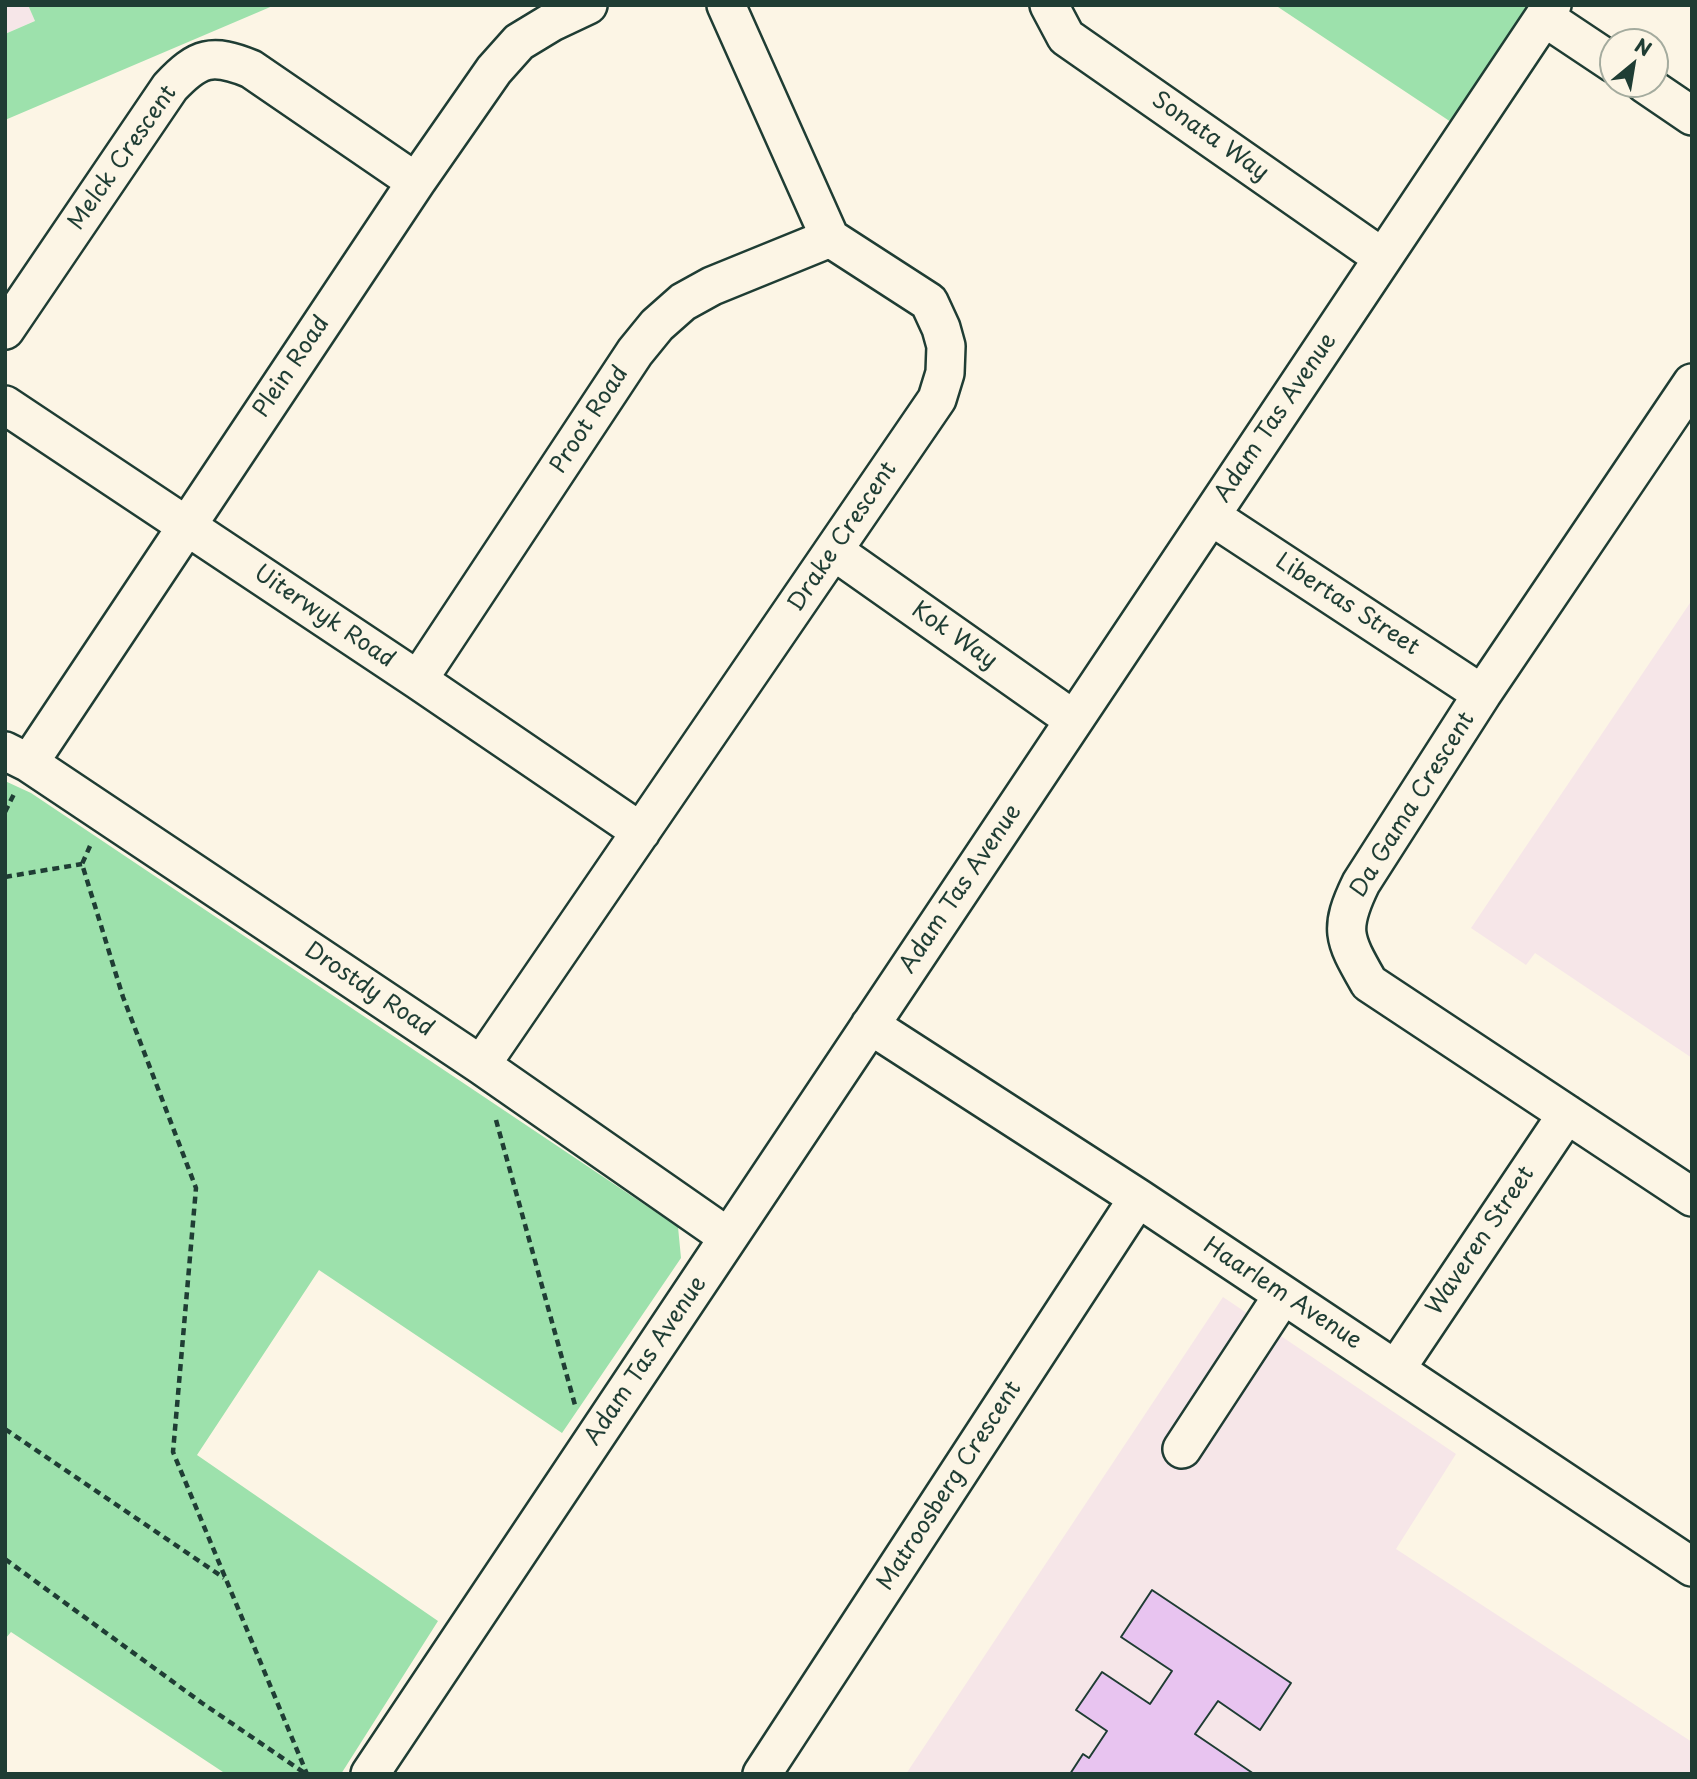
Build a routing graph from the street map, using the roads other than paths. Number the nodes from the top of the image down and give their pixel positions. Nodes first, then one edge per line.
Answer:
1 (588, 5) edge
2 (726, 5) edge
3 (1049, 5) edge
4 (1548, 11) edge
5 (1599, 52) edge
6 (1666, 98) edge
7 (1692, 116) edge
8 (416, 182) junction
9 (830, 238) junction
10 (1383, 258) junction
11 (5, 330) edge
12 (1692, 383) edge
13 (5, 405) edge
14 (1211, 516) junction
15 (187, 526) junction
16 (834, 551) junction
17 (418, 680) junction
18 (1482, 694) junction
19 (1074, 720) junction
20 (17, 757) edge
21 (640, 832) junction
22 (870, 1025) junction
23 (481, 1065) junction
24 (1567, 1114) junction
25 (1138, 1198) junction
26 (1692, 1198) edge
27 (728, 1237) junction
28 (1283, 1295) junction
29 (1396, 1369) junction
30 (1182, 1449) dead end
31 (1692, 1567) edge
32 (370, 1774) edge
33 (762, 1774) edge

1 - 8 street, Plein Road
2 - 9 street
3 - 10 street, Sonata Way
4 - 5 street
4 - 10 street, Adam Tas Avenue
6 - 7 street
8 - 11 street, Melck Crescent
8 - 15 street, Plein Road
9 - 16 street, Drake Crescent
9 - 17 street, Proot Road
10 - 14 street, Adam Tas Avenue
12 - 18 street, Da Gama Crescent
13 - 15 street, Uiterwyk Road
14 - 18 street, Libertas Street
14 - 19 street, Adam Tas Avenue
15 - 17 street, Uiterwyk Road
15 - 20 street, Plein Road
16 - 19 street, Kok Way
16 - 21 street, Drake Crescent
17 - 21 street, Uiterwyk Road
18 - 24 street, Da Gama Crescent
19 - 22 street, Adam Tas Avenue
20 - 23 street, Drostdy Road
21 - 23 street, Drake Crescent
22 - 25 street, Haarlem Avenue
22 - 27 street, Adam Tas Avenue
23 - 27 street, Drostdy Road
24 - 26 street, Da Gama Crescent
24 - 29 street, Waveren Street
25 - 28 street, Haarlem Avenue
25 - 33 street, Matroosberg Crescent
27 - 32 street, Adam Tas Avenue
28 - 29 street, Haarlem Avenue
28 - 30 street
29 - 31 street, Haarlem Avenue

